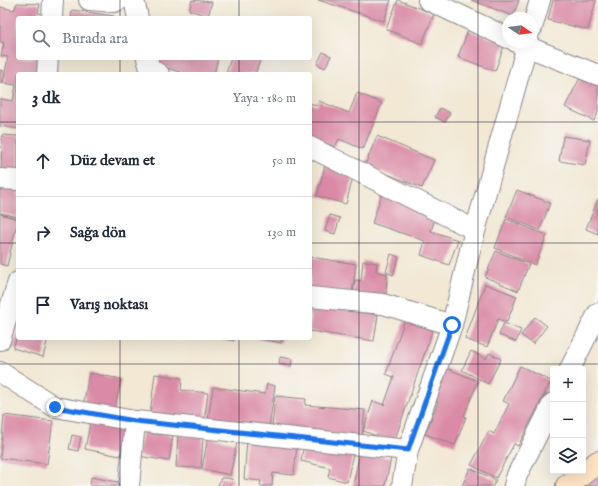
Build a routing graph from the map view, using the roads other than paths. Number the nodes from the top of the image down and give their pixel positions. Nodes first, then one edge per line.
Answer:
1 (53, 0) edge
2 (89, 0) edge
3 (119, 0) edge
4 (134, 0) edge
5 (428, 0) edge
6 (540, 0) edge
7 (537, 12) edge
8 (52, 16) edge
9 (138, 16) edge
10 (502, 35) edge
11 (522, 48) edge
12 (533, 48) edge
13 (48, 60) edge
14 (148, 60) edge
15 (47, 72) edge
16 (155, 72) edge
17 (598, 75) edge
18 (312, 148) edge
19 (0, 179) edge
20 (16, 180) edge
21 (475, 230) junction
22 (16, 288) edge
23 (312, 298) edge
24 (598, 313) edge
25 (452, 325) junction
26 (0, 340) edge
27 (572, 366) edge
28 (0, 372) edge
29 (550, 409) edge
30 (135, 421) junction
31 (408, 450) junction
32 (598, 462) edge
33 (129, 486) edge
34 (402, 486) edge
35 (514, 486) edge
36 (567, 486) edge

1 - 8 street
2 - 3 street
4 - 9 street
5 - 10 street
6 - 7 street
11 - 21 street
12 - 17 street
13 - 15 street
14 - 16 street
18 - 21 street
19 - 20 street
21 - 25 street
22 - 26 street
23 - 25 street
24 - 27 street
25 - 31 street
28 - 30 street
29 - 35 street
30 - 31 street
30 - 33 street
31 - 34 street
32 - 36 street

